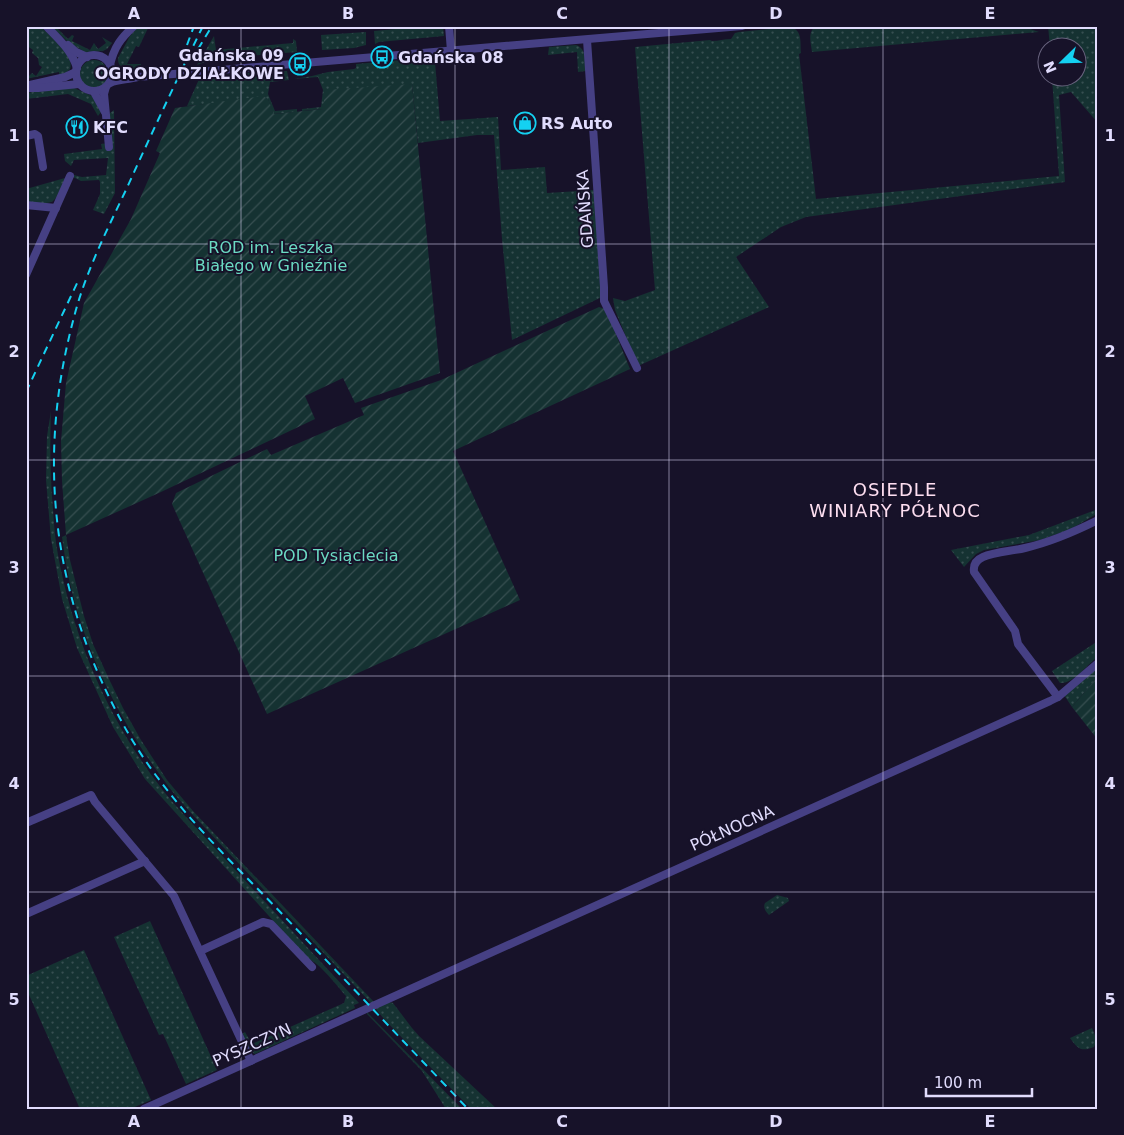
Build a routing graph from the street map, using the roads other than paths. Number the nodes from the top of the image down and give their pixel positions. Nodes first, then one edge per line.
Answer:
1 (46, 26) edge
2 (134, 26) edge
3 (449, 26) edge
4 (742, 26) edge
5 (668, 29) edge
6 (60, 40) junction
7 (586, 40) junction
8 (116, 46) junction
9 (452, 51) junction
10 (98, 56) junction
11 (87, 57) junction
12 (111, 66) junction
13 (76, 70) junction
14 (138, 77) junction
15 (79, 84) junction
16 (108, 85) junction
17 (26, 87) edge
18 (94, 92) junction
19 (106, 114) junction
20 (26, 136) edge
21 (109, 147) dead end
22 (44, 167) dead end
23 (70, 176) dead end
24 (26, 205) edge
25 (56, 208) junction
26 (26, 275) edge
27 (637, 368) dead end
28 (1098, 520) edge
29 (1098, 663) edge
30 (1058, 697) junction
31 (26, 824) edge
32 (145, 861) junction
33 (26, 914) edge
34 (200, 951) junction
35 (312, 967) dead end
36 (371, 1007) joint
37 (250, 1061) junction
38 (144, 1109) edge

1 - 6 street
2 - 8 street
3 - 9 street
4 - 5 street
5 - 7 street
6 - 11 street
6 - 13 street
7 - 9 street
7 - 27 street, GDAŃSKA
8 - 10 street
8 - 12 street
9 - 14 street
10 - 11 street
10 - 12 street
11 - 13 street
12 - 14 street
12 - 16 street
13 - 15 street
13 - 17 street
14 - 16 street
15 - 17 street
15 - 18 street
16 - 18 street
16 - 19 street
18 - 19 street
19 - 21 street
20 - 22 street
23 - 25 street
24 - 25 street
25 - 26 street
28 - 30 street
29 - 30 street, PÓŁNOCNA
30 - 36 street, PÓŁNOCNA
31 - 32 street
32 - 33 street
32 - 34 street
34 - 35 street
34 - 37 street
36 - 37 street, PYSZCZYN
37 - 38 street, PYSZCZYN

